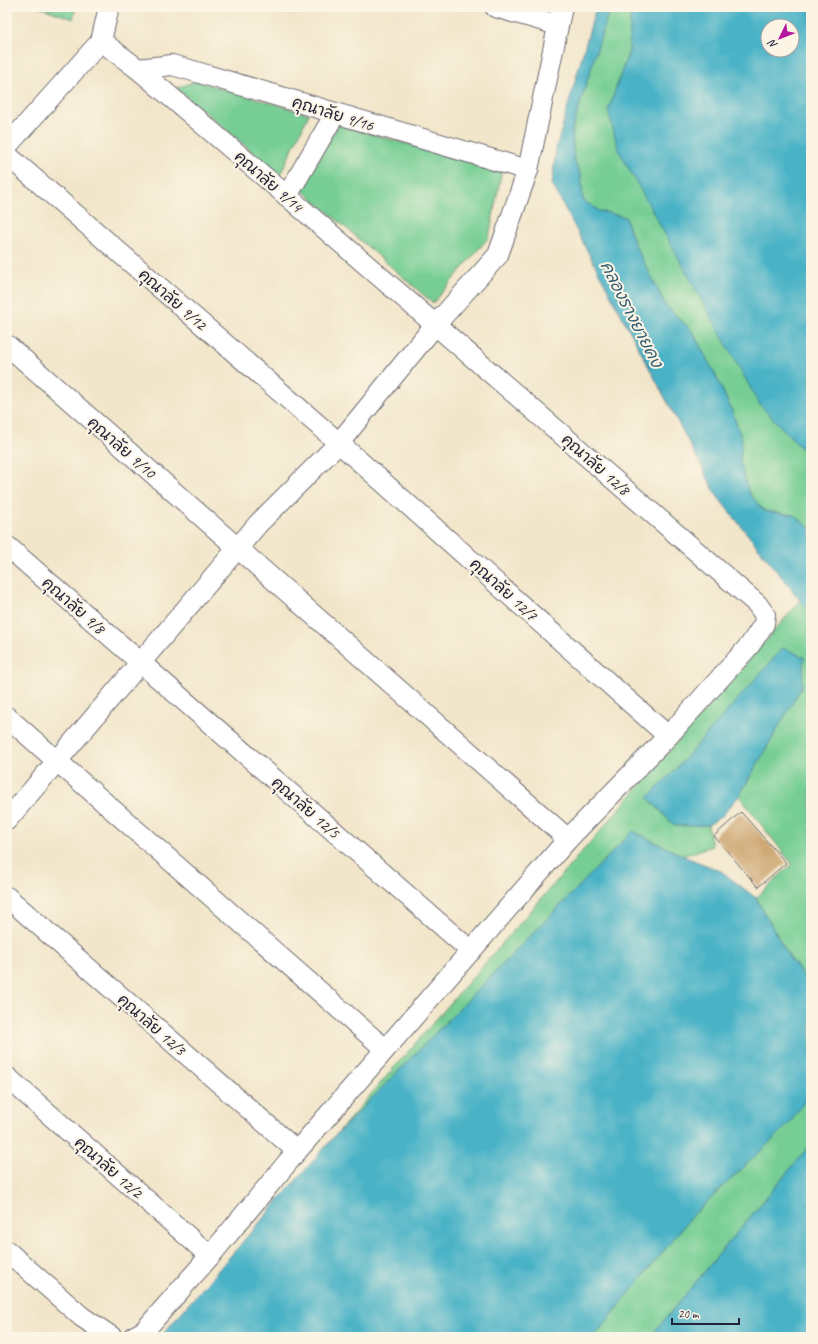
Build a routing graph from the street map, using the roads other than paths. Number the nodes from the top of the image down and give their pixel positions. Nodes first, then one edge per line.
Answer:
1 (109, 7) edge
2 (495, 7) edge
3 (560, 16) edge
4 (101, 41) junction
5 (138, 69) junction
6 (335, 114) junction
7 (7, 146) edge
8 (7, 155) edge
9 (528, 170) junction
10 (287, 196) junction
11 (435, 324) junction
12 (7, 345) edge
13 (339, 442) junction
14 (7, 546) edge
15 (238, 548) junction
16 (140, 663) junction
17 (7, 717) edge
18 (668, 736) junction
19 (57, 761) junction
20 (7, 820) edge
21 (568, 839) junction
22 (7, 897) edge
23 (471, 951) junction
24 (385, 1050) junction
25 (7, 1077) edge
26 (297, 1151) junction
27 (7, 1251) edge
28 (210, 1256) junction
29 (112, 1337) edge
30 (133, 1337) edge

1 - 4 street
2 - 3 street
3 - 9 street
4 - 5 street, คุณาลัย 9/14
4 - 7 street
5 - 6 street, คุณาลัย 9/16
5 - 10 street, คุณาลัย 9/14
6 - 9 street, คุณาลัย 9/16
6 - 10 street
8 - 13 street, คุณาลัย 9/12
9 - 11 street
10 - 11 street, คุณาลัย 9/14
11 - 13 street
11 - 18 street, คุณาลัย 12/8
12 - 15 street, คุณาลัย 9/10
13 - 15 street
13 - 18 street, คุณาลัย 12/7
14 - 16 street, คุณาลัย 9/8
15 - 16 street
15 - 21 street, คุณาลัย 9/10
16 - 19 street
16 - 23 street, คุณาลัย 12/5
17 - 19 street
18 - 21 street
19 - 20 street
19 - 24 street
21 - 23 street
22 - 26 street, คุณาลัย 12/3
23 - 24 street
24 - 26 street
25 - 28 street, คุณาลัย 12/2
26 - 28 street
27 - 29 street
28 - 30 street

